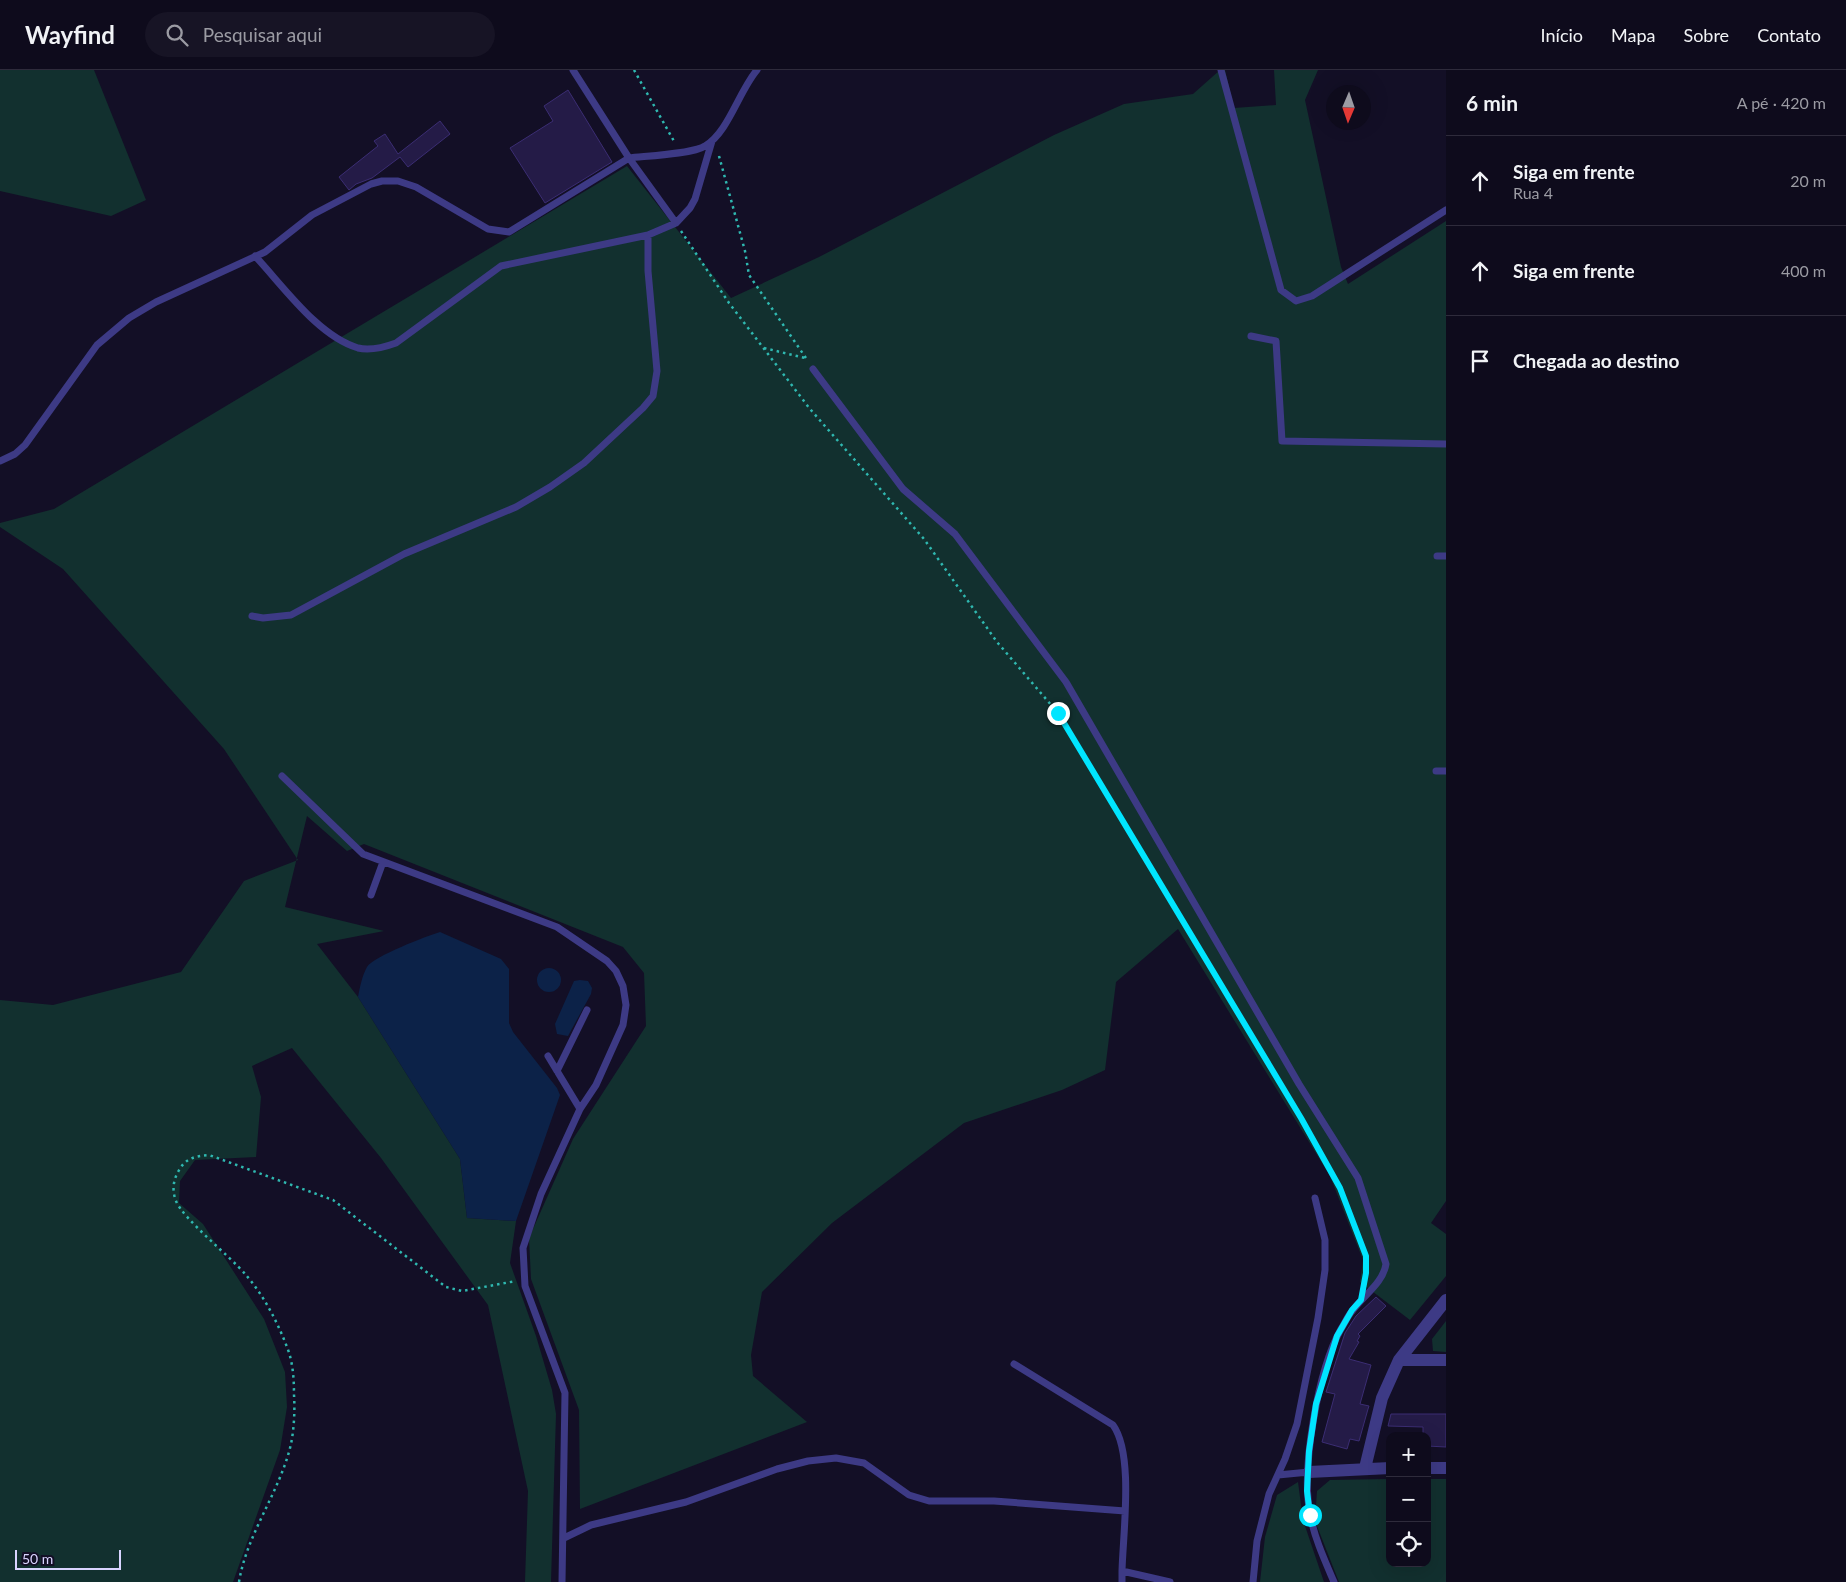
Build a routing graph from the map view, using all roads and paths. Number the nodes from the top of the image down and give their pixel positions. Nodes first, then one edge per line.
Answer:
1 (573, 70) edge
2 (634, 70) edge
3 (757, 70) edge
4 (1220, 70) edge
5 (712, 141) junction
6 (680, 151) junction
7 (628, 158) junction
8 (1446, 210) edge
9 (676, 223) junction
10 (648, 235) junction
11 (255, 256) junction
12 (1251, 336) dead end
13 (763, 347) junction
14 (806, 358) junction
15 (813, 368) joint
16 (1446, 444) edge
17 (0, 461) edge
18 (1437, 556) dead end
19 (1446, 556) edge
20 (252, 616) dead end
21 (1436, 771) dead end
22 (1446, 771) edge
23 (282, 776) dead end
24 (383, 862) junction
25 (371, 895) dead end
26 (587, 1010) dead end
27 (548, 1056) dead end
28 (557, 1071) junction
29 (580, 1109) junction
30 (1315, 1198) dead end
31 (525, 1280) junction
32 (1361, 1300) junction
33 (1446, 1300) edge
34 (1400, 1360) junction
35 (1446, 1360) edge
36 (1014, 1364) dead end
37 (1365, 1468) junction
38 (1386, 1468) edge
39 (1431, 1468) edge
40 (1446, 1468) edge
41 (1309, 1472) junction
42 (1278, 1475) junction
43 (1124, 1511) junction
44 (564, 1538) junction
45 (1122, 1571) junction
46 (239, 1582) edge
47 (562, 1582) edge
48 (1122, 1582) edge
49 (1170, 1582) edge
50 (1253, 1582) edge
51 (1334, 1582) edge

1 - 7 lane
2 - 6 path
3 - 5 lane
4 - 8 lane
5 - 6 lane
5 - 9 lane
5 - 14 path
6 - 7 lane
7 - 9 lane
7 - 11 lane
9 - 10 lane
9 - 13 path
10 - 11 lane
10 - 20 lane
11 - 17 lane
12 - 16 lane
13 - 14 path
13 - 32 path
14 - 15 path
15 - 32 lane
18 - 19 lane
21 - 22 lane
23 - 24 lane
24 - 25 lane
24 - 29 lane
26 - 28 lane
27 - 28 lane
28 - 29 lane
29 - 31 lane
30 - 42 lane
31 - 44 lane
31 - 46 path
32 - 41 lane
33 - 34 street
34 - 35 street
34 - 37 street
36 - 43 lane
37 - 38 street
37 - 41 street
39 - 40 street
41 - 42 lane
41 - 51 lane
42 - 50 lane
43 - 44 lane
43 - 45 lane
44 - 47 lane
45 - 48 lane
45 - 49 lane

